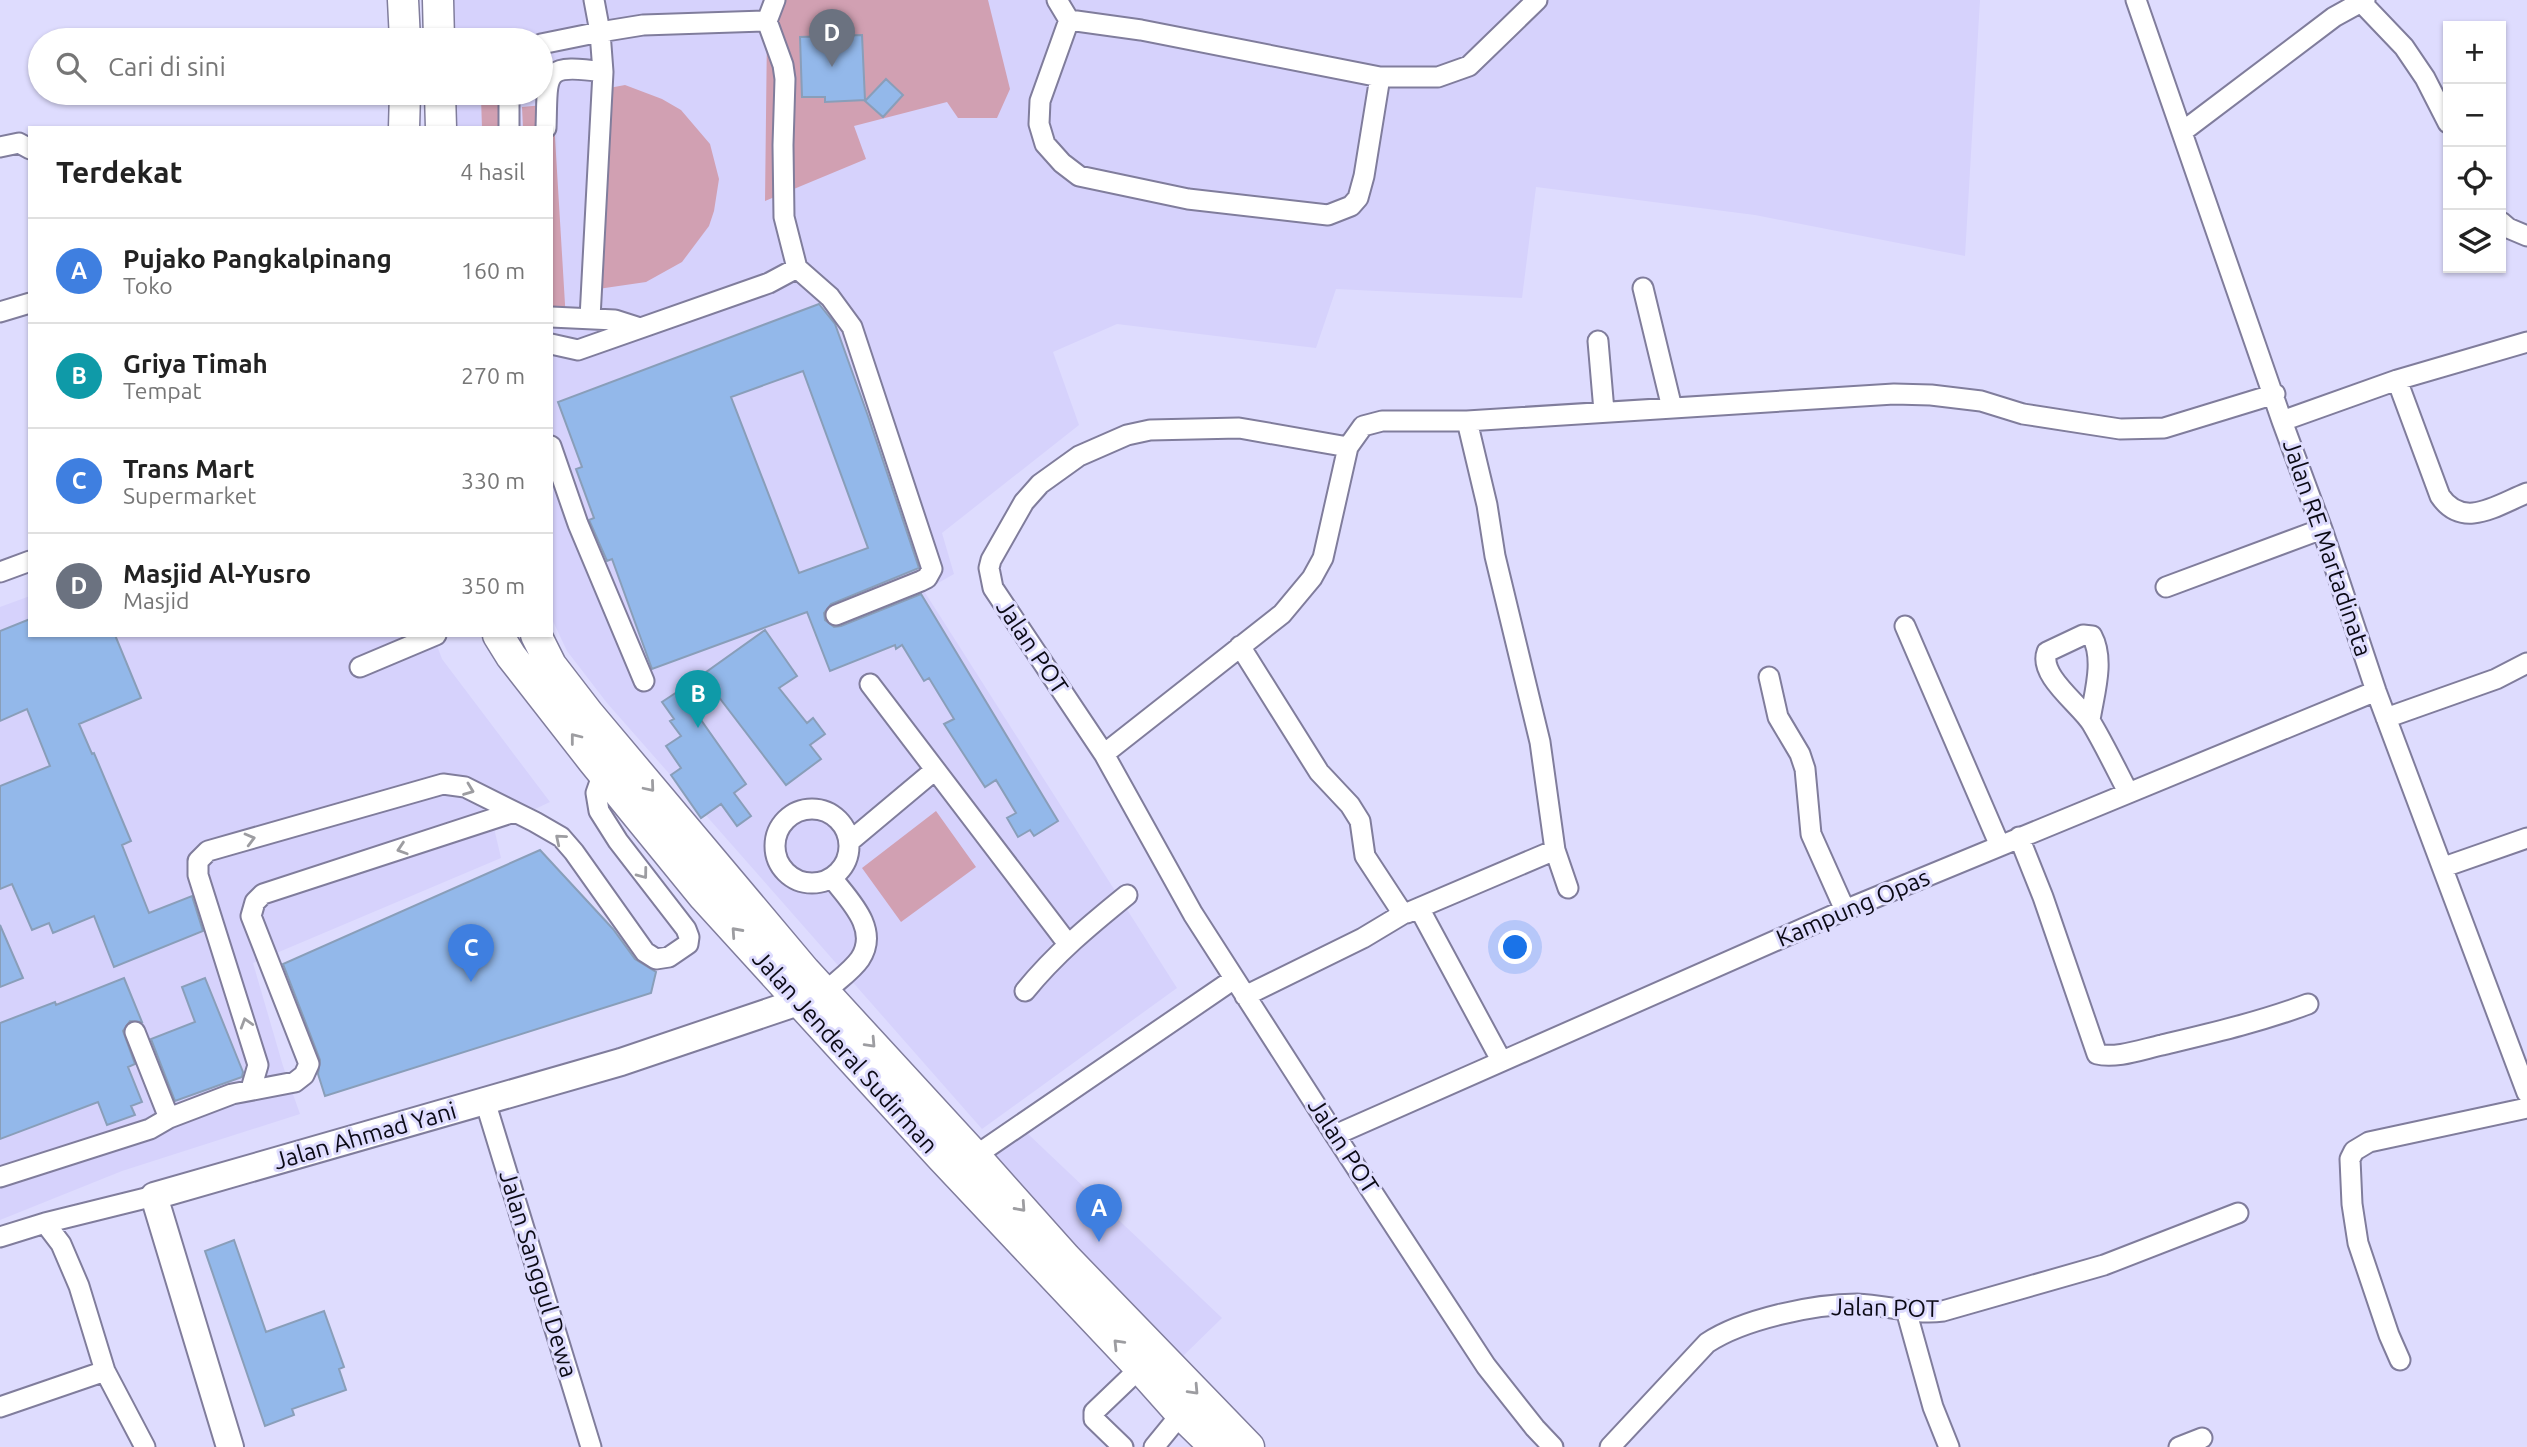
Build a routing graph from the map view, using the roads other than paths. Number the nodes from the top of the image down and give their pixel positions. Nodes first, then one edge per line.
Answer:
1 (404, 0) edge
2 (438, 0) edge
3 (594, 0) edge
4 (775, 0) edge
5 (1058, 0) edge
6 (1537, 0) edge
7 (2136, 0) edge
8 (2363, 1) edge
9 (766, 20) junction
10 (1069, 20) junction
11 (405, 28) edge
12 (439, 28) edge
13 (600, 32) junction
14 (553, 42) edge
15 (603, 72) junction
16 (553, 75) edge
17 (1380, 77) junction
18 (405, 105) edge
19 (441, 105) edge
20 (509, 105) edge
21 (547, 105) edge
22 (2443, 113) edge
23 (404, 126) edge
24 (442, 126) edge
25 (509, 126) edge
26 (546, 126) edge
27 (2182, 132) junction
28 (0, 147) edge
29 (28, 148) edge
30 (2506, 226) edge
31 (2527, 236) edge
32 (797, 268) junction
33 (1643, 288) dead end
34 (28, 304) edge
35 (0, 312) edge
36 (553, 317) edge
37 (590, 318) junction
38 (640, 328) junction
39 (1598, 341) dead end
40 (2527, 342) edge
41 (553, 344) edge
42 (2397, 380) junction
43 (2275, 394) junction
44 (1672, 408) junction
45 (1604, 411) junction
46 (1467, 421) junction
47 (2282, 421) junction
48 (1349, 447) junction
49 (553, 452) edge
50 (2527, 494) edge
51 (2322, 528) junction
52 (28, 562) edge
53 (0, 572) edge
54 (2166, 587) dead end
55 (836, 615) dead end
56 (1905, 626) dead end
57 (427, 637) edge
58 (499, 637) edge
59 (537, 637) edge
60 (403, 642) edge
61 (1240, 646) junction
62 (2527, 663) edge
63 (360, 667) dead end
64 (1769, 677) dead end
65 (644, 681) dead end
66 (870, 684) dead end
67 (2376, 691) junction
68 (2386, 718) junction
69 (2090, 720) dead end
70 (1104, 754) junction
71 (935, 770) junction
72 (603, 773) junction
73 (2128, 792) junction
74 (514, 812) junction
75 (2019, 837) junction
76 (2527, 838) edge
77 (849, 842) junction
78 (2000, 846) junction
79 (1555, 850) junction
80 (2444, 867) junction
81 (832, 878) junction
82 (1568, 888) dead end
83 (1127, 895) dead end
84 (1411, 911) junction
85 (1845, 911) junction
86 (1068, 944) junction
87 (1234, 979) junction
88 (1025, 991) dead end
89 (1245, 996) junction
90 (811, 997) junction
91 (2308, 1004) dead end
92 (135, 1032) dead end
93 (1501, 1060) junction
94 (251, 1089) junction
95 (2527, 1093) edge
96 (485, 1101) junction
97 (2527, 1108) edge
98 (169, 1118) junction
99 (1335, 1135) junction
100 (975, 1156) junction
101 (0, 1177) edge
102 (154, 1196) junction
103 (2238, 1213) dead end
104 (45, 1223) junction
105 (0, 1237) edge
106 (1906, 1310) junction
107 (2400, 1360) dead end
108 (1150, 1361) junction
109 (105, 1371) junction
110 (0, 1407) edge
111 (1181, 1414) junction
112 (2202, 1438) dead end
113 (145, 1447) edge
114 (230, 1447) edge
115 (591, 1447) edge
116 (1123, 1447) edge
117 (1154, 1447) edge
118 (1215, 1447) edge
119 (1249, 1447) edge
120 (1553, 1447) edge
121 (1610, 1447) edge
122 (1949, 1447) edge
123 (2179, 1447) edge

1 - 11 highway
2 - 12 highway
3 - 13 street
4 - 9 street
5 - 10 street
6 - 17 street
7 - 27 street, Jalan RE Martadinata
8 - 22 street
8 - 27 street
9 - 13 street
9 - 32 street
10 - 17 street
10 - 17 street
13 - 14 street
13 - 15 street
15 - 16 street
15 - 37 street
18 - 23 highway
19 - 24 highway
20 - 25 street
21 - 26 street
27 - 43 street, Jalan RE Martadinata
28 - 29 street
30 - 31 street
32 - 38 street
32 - 55 street
33 - 44 street
34 - 35 street
36 - 37 street
37 - 38 street
38 - 41 street
39 - 45 street
40 - 42 street
42 - 47 street
42 - 50 street
43 - 44 street
43 - 47 street, Jalan RE Martadinata
44 - 45 street
45 - 46 street
46 - 48 street
46 - 79 street
47 - 51 street, Jalan RE Martadinata
48 - 61 street
48 - 70 street, Jalan POT
49 - 65 street
51 - 54 street
51 - 67 street, Jalan RE Martadinata
52 - 53 street
56 - 78 street
57 - 60 street
72 -> 58 highway, Jalan Jenderal Sudirman
59 -> 90 highway, Jalan Jenderal Sudirman
60 - 63 street
61 - 70 street
61 - 84 street
62 - 68 street
64 - 85 street
66 - 71 street
67 - 68 street, Jalan RE Martadinata
67 - 73 street, Kampung Opas
68 - 80 street, Jalan RE Martadinata
69 - 73 street
70 - 87 street, Jalan POT
71 - 77 street
71 - 86 street
72 -> 74 street
90 -> 72 highway, Jalan Jenderal Sudirman
73 - 75 street, Kampung Opas
74 -> 94 street
94 -> 74 street
75 - 78 street, Kampung Opas
75 - 91 street
76 - 80 street
77 - 81 street
77 - 81 street
78 - 85 street, Kampung Opas
79 - 82 street
79 - 84 street
80 - 95 street, Jalan RE Martadinata
81 - 90 street
83 - 86 street
84 - 89 street
84 - 93 street
85 - 93 street, Kampung Opas
86 - 88 street
87 - 89 street, Jalan POT
87 - 100 street
89 - 99 street, Jalan POT
90 - 96 main road, Jalan Ahmad Yani
90 -> 100 highway, Jalan Jenderal Sudirman
108 -> 90 highway, Jalan Jenderal Sudirman
92 - 98 street
93 - 99 street, Kampung Opas
94 - 98 street
96 - 102 main road, Jalan Ahmad Yani
96 - 115 street, Jalan Sanggul Dewa
97 - 107 street
98 - 101 street
99 - 120 street, Jalan POT
100 -> 108 highway, Jalan Jenderal Sudirman
102 - 104 street
102 - 114 main road
103 - 106 street, Jalan POT
104 - 105 street
104 - 109 street
106 - 121 street, Jalan POT
106 - 122 street
108 - 111 highway, Jalan Jenderal Sudirman
108 - 116 street
108 -> 119 highway, Jalan Jenderal Sudirman
109 - 110 street
109 - 113 street
111 - 117 street
111 - 118 highway, Jalan Jenderal Sudirman
112 - 123 street

